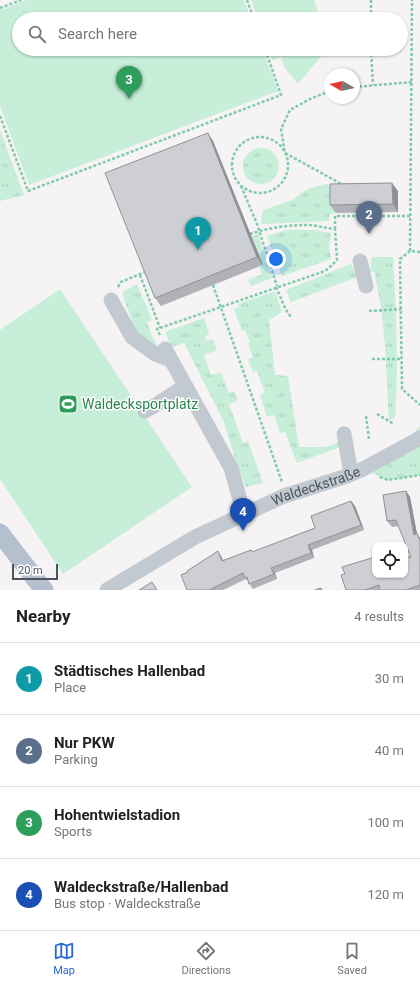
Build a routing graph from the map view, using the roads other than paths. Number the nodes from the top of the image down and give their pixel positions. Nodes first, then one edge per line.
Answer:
1 (360, 261) dead end
2 (366, 286) dead end
3 (111, 300) road end
4 (185, 386) junction
5 (145, 411) dead end
6 (420, 426) edge
7 (344, 434) dead end
8 (420, 438) edge
9 (399, 450) junction
10 (357, 472) junction
11 (244, 514) junction
12 (0, 533) edge
13 (44, 590) edge
14 (107, 590) edge

1 - 2 street
3 - 4 street
4 - 5 street
4 - 11 street
6 - 9 street, Waldeckstraße
7 - 10 street
8 - 9 street, Waldeckstraße
9 - 10 street, Waldeckstraße
10 - 11 street, Waldeckstraße
11 - 14 street, Waldeckstraße
12 - 13 main road

